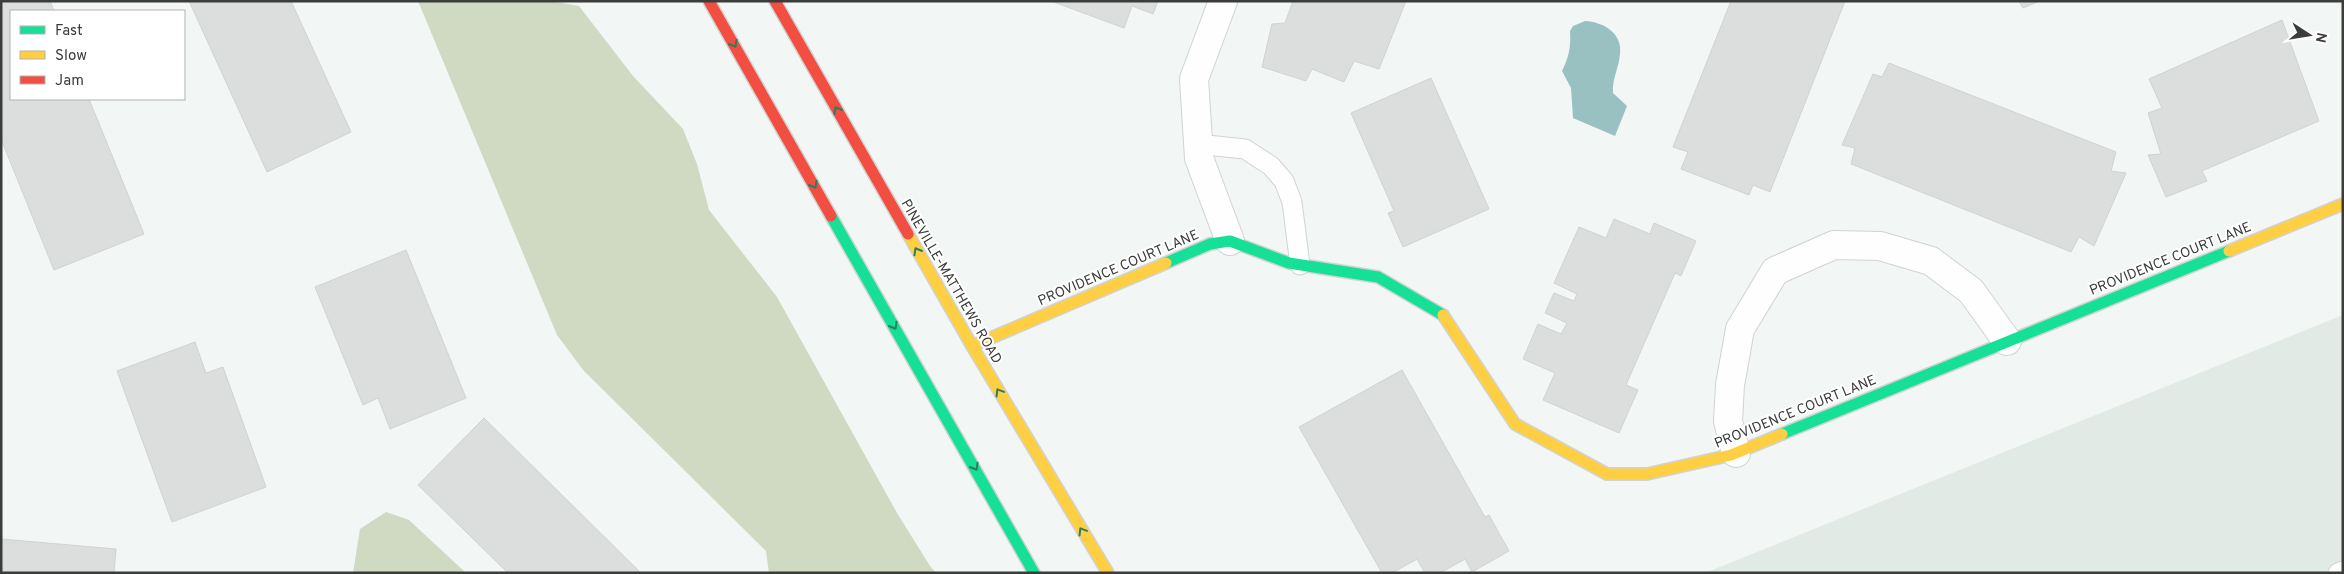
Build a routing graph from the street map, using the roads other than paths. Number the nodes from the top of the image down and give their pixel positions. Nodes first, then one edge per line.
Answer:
1 (709, 1) edge
2 (775, 1) edge
3 (1223, 1) edge
4 (1198, 144) junction
5 (2343, 204) edge
6 (1230, 241) junction
7 (1300, 265) junction
8 (2007, 341) junction
9 (972, 346) junction
10 (1736, 453) junction
11 (2343, 571) edge
12 (1034, 573) edge
13 (1108, 573) edge
14 (2338, 573) edge

1 -> 12 street
9 -> 2 street, PINEVILLE-MATTHEWS ROAD
3 - 4 street
4 - 6 street
4 - 7 lane
5 - 8 street, PROVIDENCE COURT LANE
6 - 7 street, PROVIDENCE COURT LANE
6 - 9 street, PROVIDENCE COURT LANE
7 - 10 street, PROVIDENCE COURT LANE
8 - 10 street, PROVIDENCE COURT LANE
8 - 10 street
13 -> 9 street, PINEVILLE-MATTHEWS ROAD
11 - 14 lane

